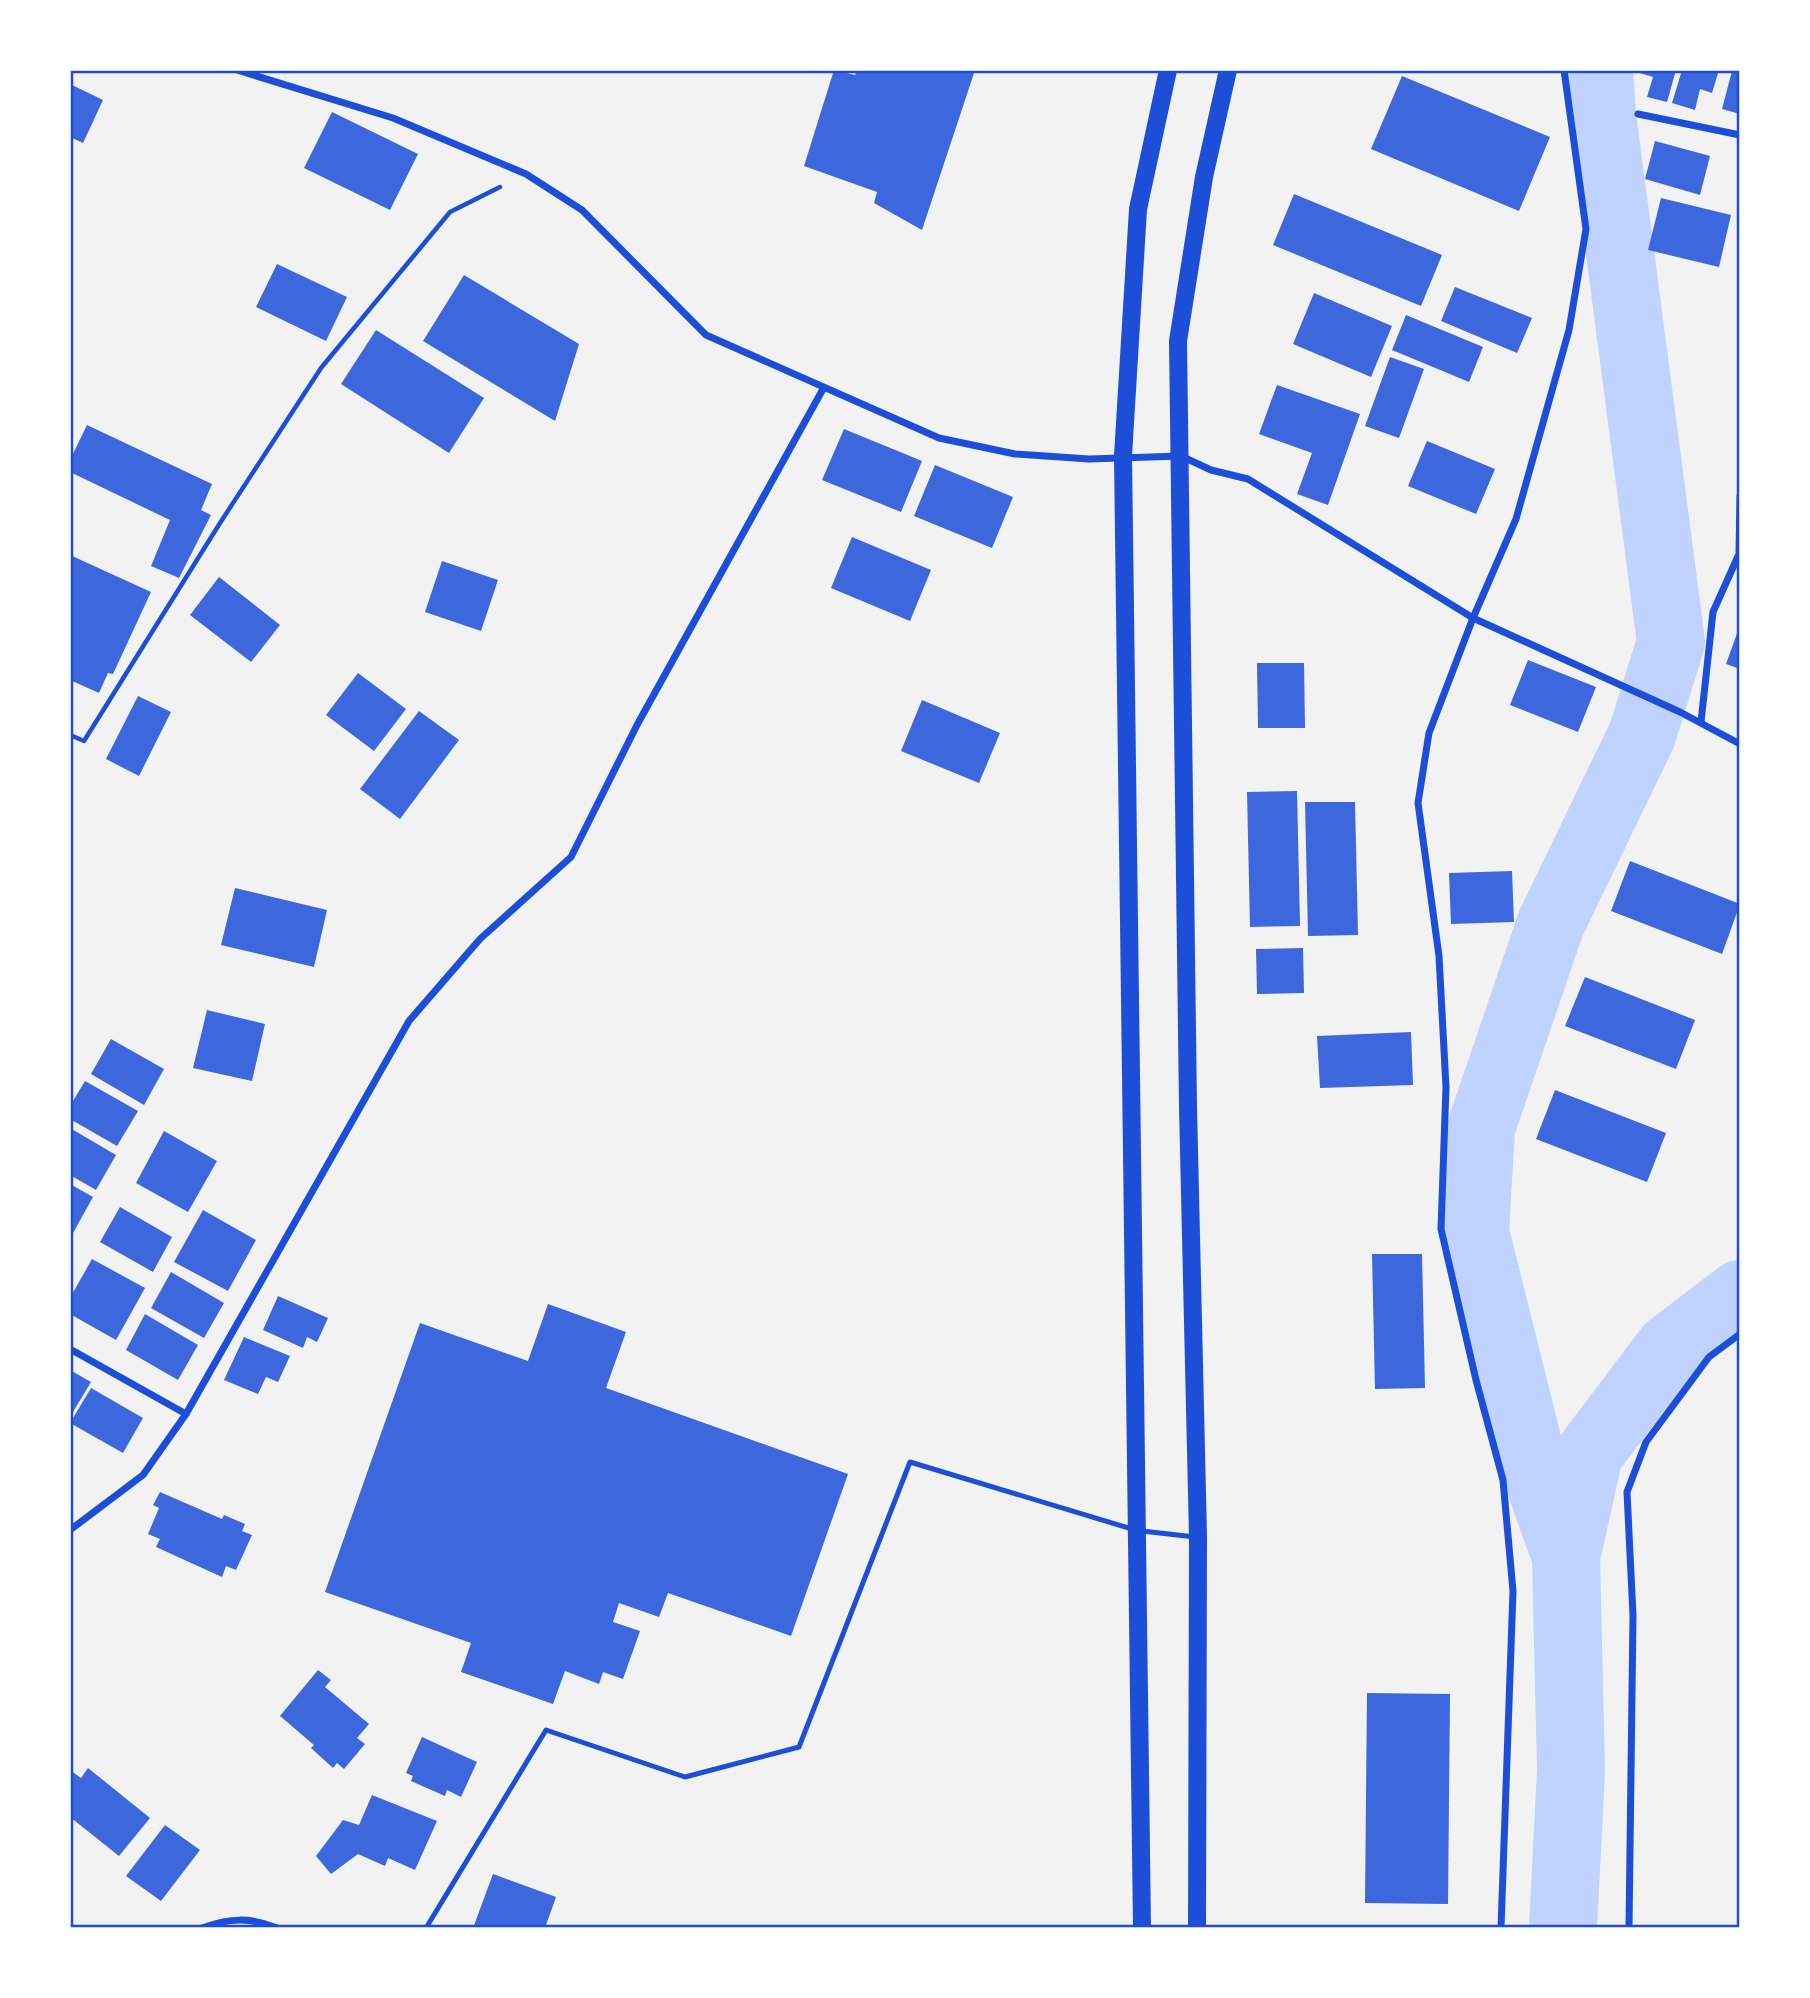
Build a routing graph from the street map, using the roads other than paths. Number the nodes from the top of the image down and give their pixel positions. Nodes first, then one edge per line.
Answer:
1 (237, 70) edge
2 (1168, 70) edge
3 (1228, 70) edge
4 (1564, 70) edge
5 (248, 72) edge
6 (1638, 114) dead end
7 (1740, 135) edge
8 (823, 389) junction
9 (1123, 456) junction
10 (1181, 456) junction
11 (1740, 496) edge
12 (1473, 618) junction
13 (1700, 722) junction
14 (1740, 744) edge
15 (1740, 1334) edge
16 (70, 1349) edge
17 (186, 1414) junction
18 (1136, 1530) junction
19 (70, 1531) edge
20 (1198, 1537) junction
21 (202, 1928) edge
22 (277, 1928) edge
23 (426, 1928) edge
24 (1142, 1928) edge
25 (1197, 1928) edge
26 (1501, 1928) edge
27 (1629, 1928) edge

1 - 5 street
2 - 9 main road
3 - 10 main road
4 - 12 street
5 - 8 street
6 - 7 street
8 - 9 street
8 - 17 street
9 - 10 street
9 - 18 main road
10 - 12 street
10 - 20 main road
11 - 13 street
12 - 13 street
12 - 26 street
13 - 14 street
15 - 27 street
16 - 17 street
17 - 19 street
18 - 20 lane
18 - 23 lane
18 - 24 main road
20 - 25 main road
21 - 22 street

